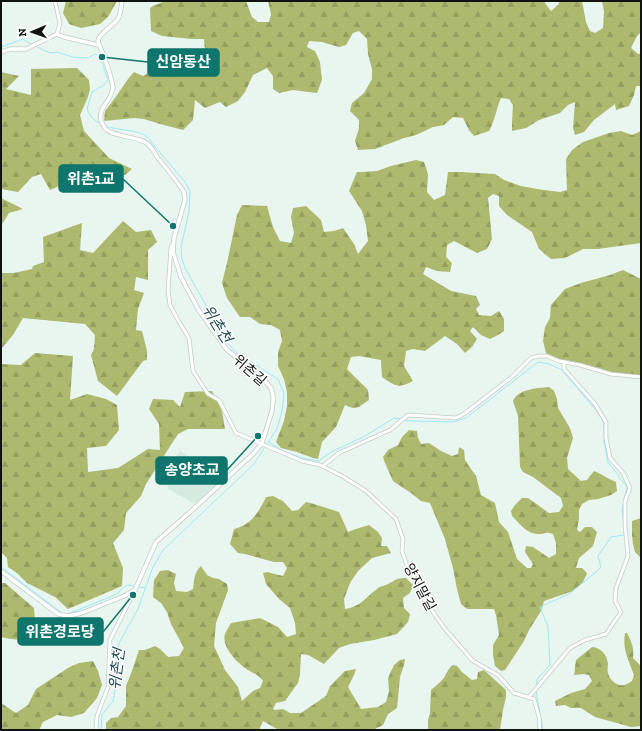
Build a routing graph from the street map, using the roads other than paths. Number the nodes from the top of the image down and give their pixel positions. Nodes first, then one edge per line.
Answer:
1 (55, 1) edge
2 (122, 1) edge
3 (57, 34) junction
4 (98, 45) junction
5 (1, 52) edge
6 (174, 243) junction
7 (564, 362) junction
8 (641, 377) edge
9 (263, 443) junction
10 (323, 466) junction
11 (1, 571) edge
12 (135, 590) junction
13 (529, 697) junction
14 (96, 730) edge
15 (540, 730) edge

1 - 3 street
2 - 4 street
3 - 4 street
3 - 5 street
4 - 6 street, 위촌길
6 - 9 street, 위촌길
6 - 9 street, 양지말길
7 - 8 street
7 - 10 street
7 - 13 street
9 - 10 street, 양지말길
9 - 12 street, 위촌길
10 - 13 street, 양지말길
11 - 12 street
12 - 14 street, 위촌길
13 - 15 street

